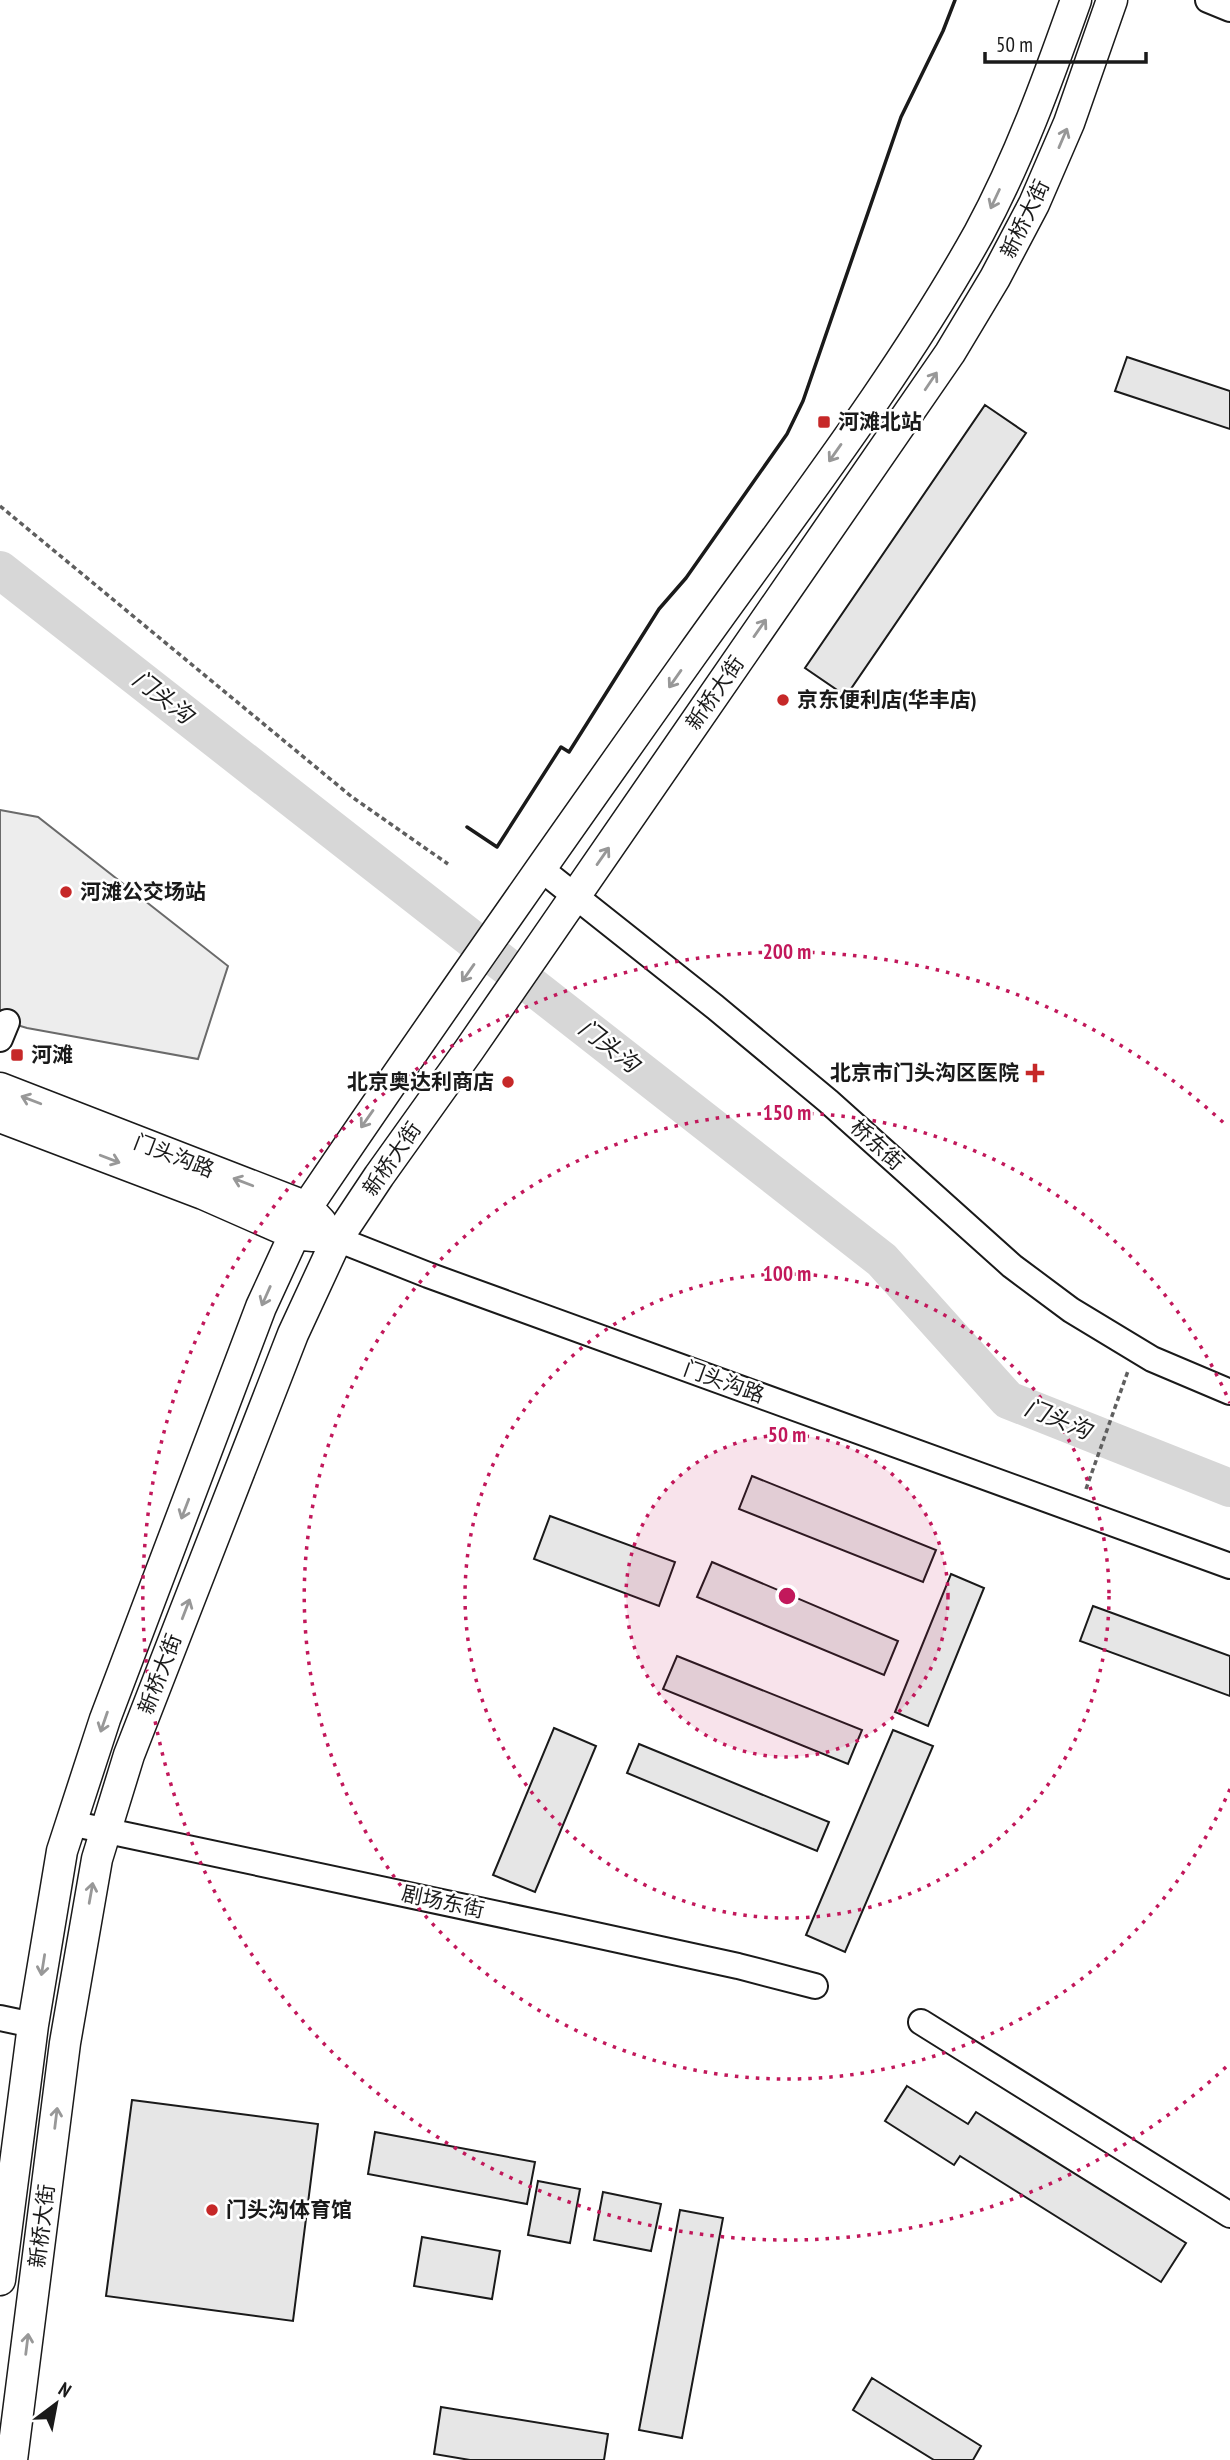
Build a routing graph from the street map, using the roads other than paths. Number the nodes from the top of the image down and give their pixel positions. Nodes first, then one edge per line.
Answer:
1 (1076, 0) edge
2 (1112, 0) edge
3 (1208, 0) edge
4 (1230, 9) edge
5 (541, 869) junction
6 (574, 897) junction
7 (0, 1088) edge
8 (0, 1117) edge
9 (307, 1207) junction
10 (294, 1234) junction
11 (337, 1239) junction
12 (1230, 1392) edge
13 (1230, 1566) edge
14 (70, 1823) junction
15 (104, 1830) junction
16 (815, 1986) dead end
17 (0, 2018) edge
18 (921, 2022) dead end
19 (33, 2025) junction
20 (1230, 2215) edge
21 (0, 2280) edge
22 (12, 2460) edge

1 -> 5 main road, 新桥大街
6 -> 2 main road, 新桥大街
3 - 4 street
5 - 6 street, 桥东街
5 -> 9 main road, 新桥大街
6 - 11 main road, 新桥大街
6 - 12 street, 桥东街
9 -> 7 main road, 门头沟路
8 -> 10 main road, 门头沟路
9 - 10 main road, 新桥大街
9 - 11 main road, 门头沟路
10 - 11 main road, 门头沟路
10 -> 14 main road, 新桥大街
11 - 13 street, 门头沟路
15 -> 11 main road, 新桥大街
14 - 15 street, 剧场东街
14 -> 19 main road, 新桥大街
15 - 16 street, 剧场东街
22 -> 15 main road, 新桥大街
17 - 19 street
18 - 20 street
19 - 21 main road, 新桥大街

